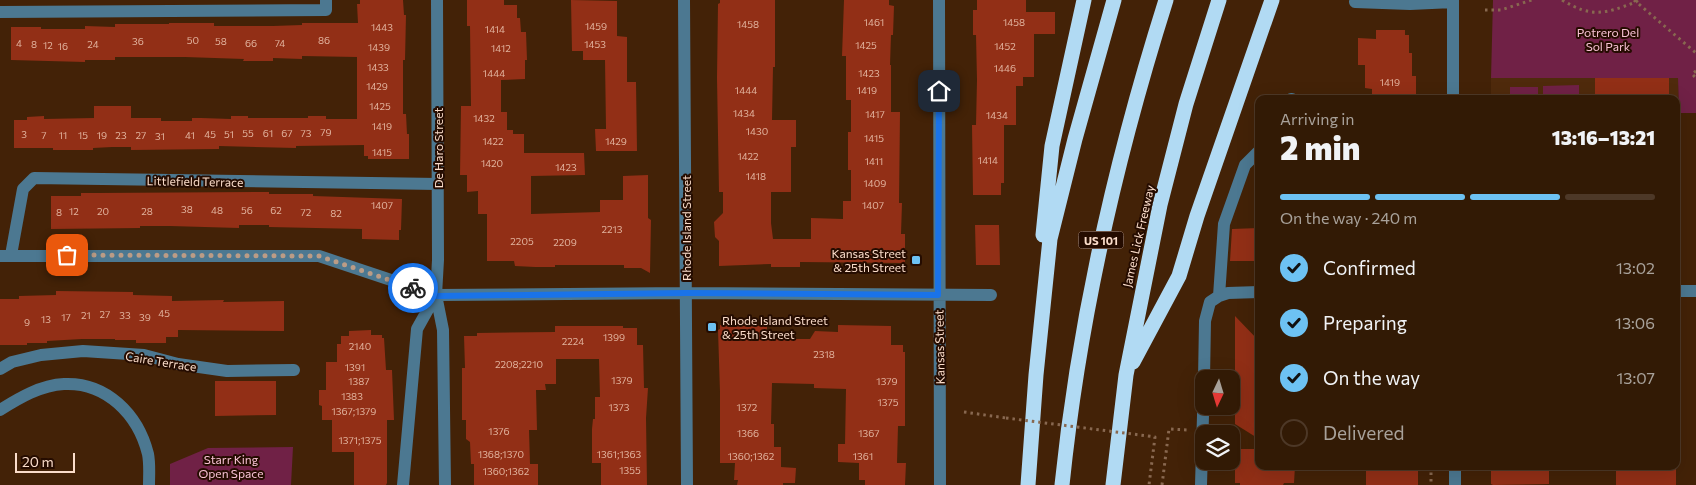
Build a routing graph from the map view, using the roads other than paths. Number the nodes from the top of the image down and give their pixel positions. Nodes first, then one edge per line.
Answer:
1 (326, 0) edge
2 (437, 0) edge
3 (684, 0) edge
4 (939, 0) edge
5 (1084, 0) edge
6 (1114, 0) edge
7 (1166, 0) edge
8 (1219, 0) edge
9 (1272, 0) edge
10 (1282, 0) edge
11 (1453, 1) edge
12 (1355, 2) dead end
13 (0, 12) edge
14 (1453, 95) edge
15 (1221, 146) junction
16 (1255, 155) edge
17 (1245, 165) junction
18 (1255, 165) edge
19 (438, 184) junction
20 (6, 256) edge
21 (1680, 291) edge
22 (1696, 291) edge
23 (1255, 292) edge
24 (686, 293) junction
25 (938, 295) junction
26 (991, 295) dead end
27 (436, 296) junction
28 (1215, 299) junction
29 (1039, 339) junction
30 (0, 369) edge
31 (294, 370) dead end
32 (1204, 370) edge
33 (1126, 374) junction
34 (0, 409) edge
35 (1203, 415) edge
36 (1455, 470) edge
37 (149, 485) edge
38 (402, 485) edge
39 (446, 485) edge
40 (687, 485) edge
41 (940, 485) edge
42 (1028, 485) edge
43 (1062, 485) edge
44 (1113, 485) edge
45 (1201, 485) edge
46 (1455, 485) edge

1 - 13 street
2 - 19 street, De Haro Street
3 - 24 street, Rhode Island Street
4 - 25 street, Kansas Street
5 - 29 highway
6 - 29 highway
7 - 43 highway, US 101
8 - 33 highway, James Lick Freeway
9 - 15 highway
10 - 15 highway
11 - 12 street
11 - 14 street
15 - 33 highway
16 - 17 street
17 - 18 street
17 - 28 street
19 - 20 street, Littlefield Terrace
19 - 27 street, De Haro Street
20 - 27 street
21 - 22 street
23 - 28 street
24 - 25 street
24 - 27 street
24 - 40 street, Rhode Island Street
25 - 26 street
25 - 41 street, Kansas Street
27 - 38 street, De Haro Street
27 - 39 street, De Haro Street
28 - 32 street
29 - 42 highway
30 - 31 street, Caire Terrace
33 - 44 highway, James Lick Freeway
34 - 37 street
35 - 45 street
36 - 46 street

